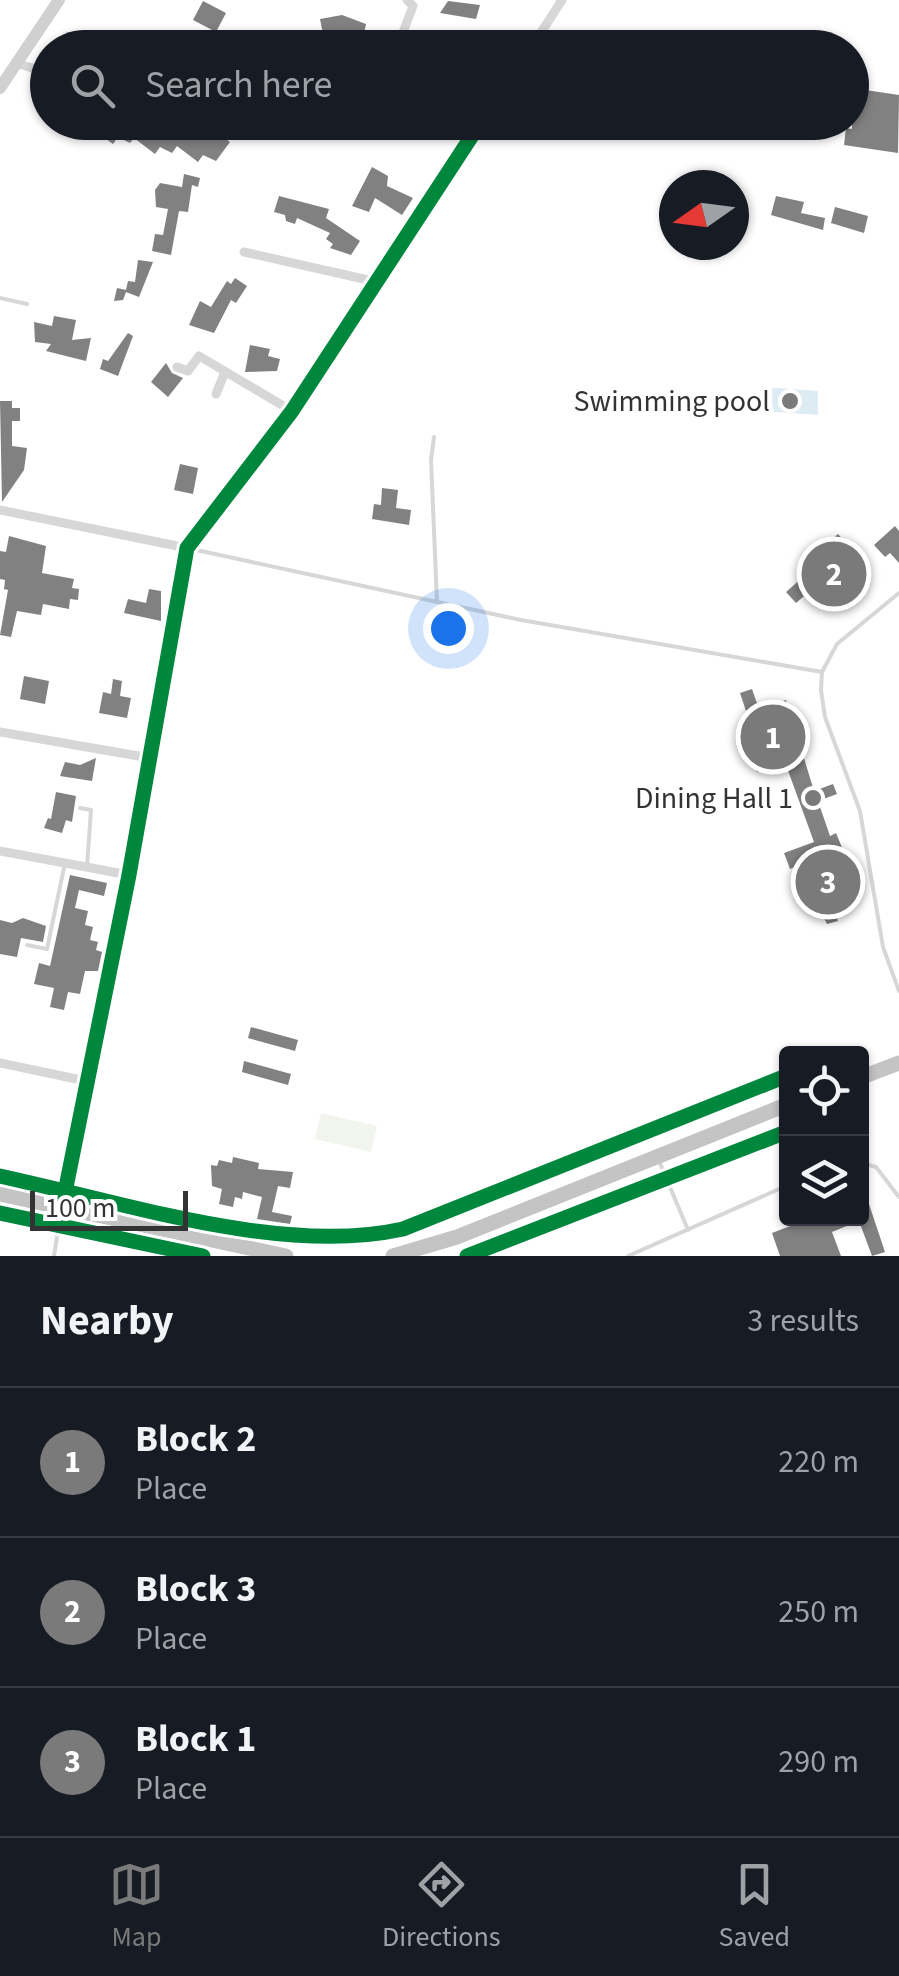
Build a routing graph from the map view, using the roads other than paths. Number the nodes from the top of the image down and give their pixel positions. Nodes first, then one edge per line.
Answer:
1 (58, 0) edge
2 (407, 0) edge
3 (562, 0) edge
4 (38, 30) edge
5 (404, 30) edge
6 (543, 30) edge
7 (30, 42) edge
8 (16, 63) junction
9 (30, 67) edge
10 (0, 88) edge
11 (469, 140) edge
12 (244, 252) dead end
13 (376, 282) junction
14 (0, 298) edge
15 (27, 304) dead end
16 (178, 367) dead end
17 (225, 372) junction
18 (216, 394) dead end
19 (292, 412) junction
20 (434, 437) dead end
21 (0, 510) edge
22 (187, 548) junction
23 (899, 593) edge
24 (437, 602) junction
25 (822, 672) junction
26 (0, 732) edge
27 (150, 758) junction
28 (80, 808) dead end
29 (0, 851) edge
30 (65, 864) junction
31 (87, 868) junction
32 (129, 875) junction
33 (27, 945) dead end
34 (899, 991) edge
35 (0, 1062) edge
36 (899, 1064) edge
37 (869, 1075) edge
38 (86, 1081) junction
39 (779, 1107) edge
40 (657, 1156) junction
41 (869, 1165) edge
42 (779, 1189) edge
43 (0, 1194) edge
44 (899, 1197) edge
45 (62, 1207) junction
46 (688, 1230) junction
47 (54, 1256) edge
48 (286, 1256) edge
49 (393, 1256) edge
50 (628, 1256) edge

1 - 4 street
2 - 5 street
3 - 6 street
7 - 8 street
8 - 9 street
8 - 10 street
11 - 13 street
12 - 13 street
13 - 19 street
14 - 15 lane
16 - 17 street
17 - 18 street
17 - 19 street
19 - 22 street
20 - 24 lane
21 - 22 street
22 - 24 lane
22 - 27 street
23 - 25 lane
24 - 25 lane
25 - 34 lane
26 - 27 street
27 - 32 street
28 - 31 lane
29 - 30 street
30 - 31 street
30 - 33 lane
31 - 32 street
32 - 38 street
35 - 38 street
36 - 37 highway
38 - 45 street
39 - 40 highway
40 - 46 lane
40 - 49 highway
41 - 44 lane
42 - 46 lane
43 - 45 highway
45 - 47 lane
45 - 48 highway
46 - 50 lane

